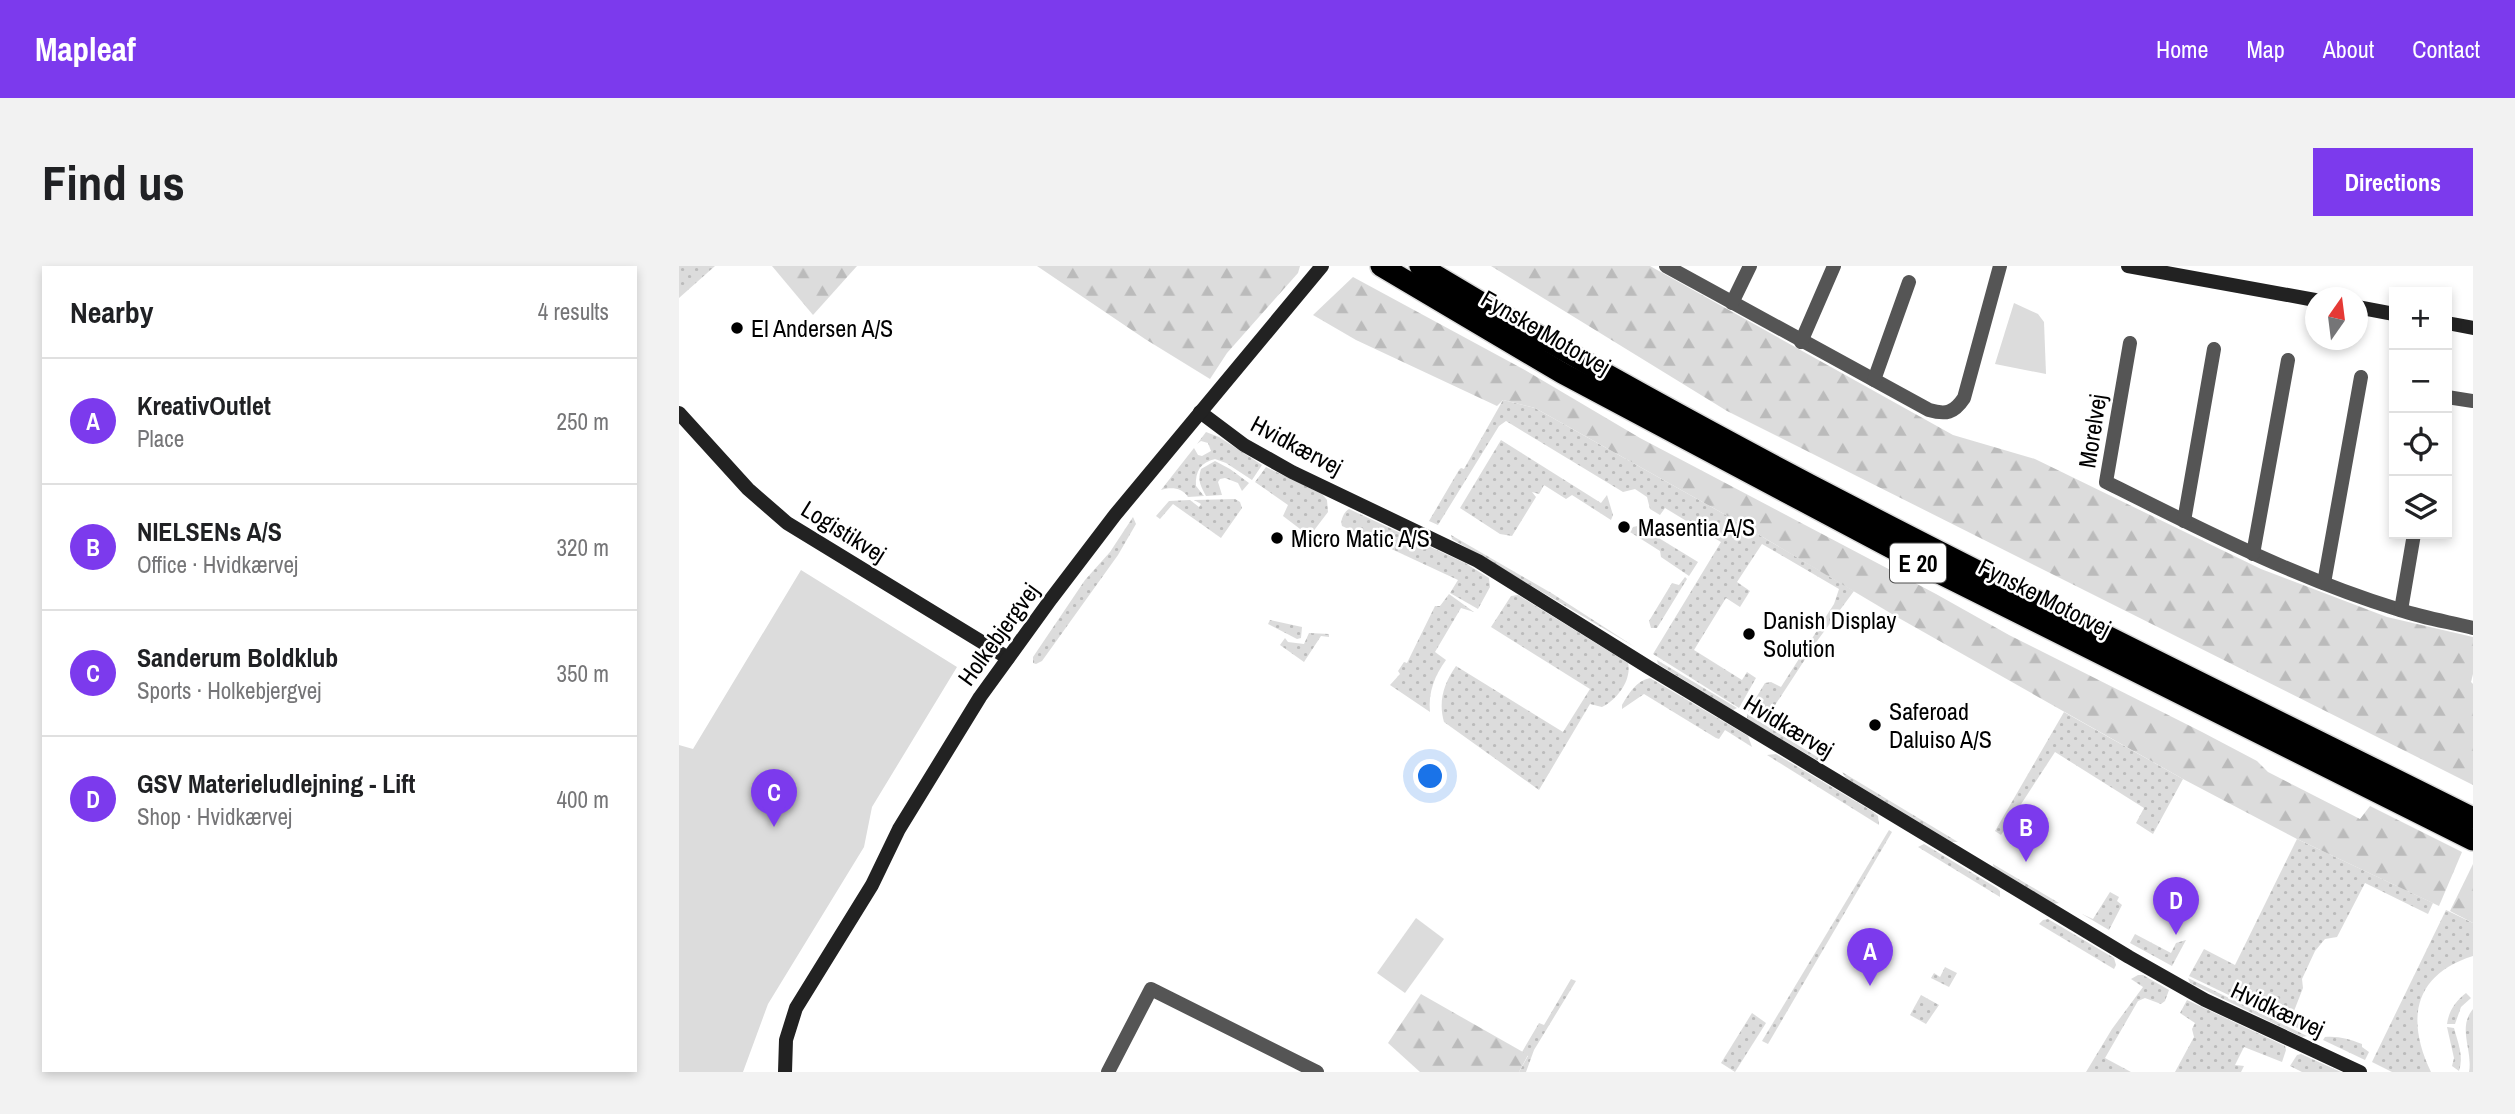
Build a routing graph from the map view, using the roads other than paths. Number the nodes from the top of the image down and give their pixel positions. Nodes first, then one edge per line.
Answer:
1 (1322, 266) edge
2 (1381, 266) edge
3 (1420, 266) edge
4 (1666, 266) edge
5 (1750, 266) edge
6 (1834, 266) edge
7 (2000, 266) edge
8 (2128, 266) edge
9 (1909, 282) dead end
10 (2305, 298) edge
11 (1732, 303) junction
12 (2368, 309) edge
13 (2389, 313) edge
14 (2452, 324) edge
15 (2473, 328) edge
16 (1801, 342) junction
17 (2130, 343) dead end
18 (2214, 349) dead end
19 (2288, 360) dead end
20 (2361, 377) dead end
21 (1874, 380) junction
22 (2452, 398) edge
23 (2473, 401) edge
24 (1200, 412) junction
25 (679, 413) edge
26 (2183, 521) junction
27 (2413, 539) edge
28 (2253, 554) junction
29 (2324, 583) junction
30 (2400, 610) junction
31 (2473, 627) edge
32 (1008, 658) junction
33 (2473, 818) edge
34 (2473, 841) edge
35 (785, 1072) edge
36 (1108, 1072) edge
37 (1317, 1072) edge
38 (2360, 1072) edge

1 - 24 street, Holkebjergvej
2 - 34 highway, Fynske Motorvej / E 20
3 - 33 highway, Fynske Motorvej / E 20
4 - 11 street
5 - 11 street
6 - 16 street
7 - 21 street
8 - 10 street
9 - 21 street
11 - 16 street
12 - 13 street
14 - 15 street
16 - 21 street
17 - 26 street, Morelvej
18 - 26 street
19 - 28 street
20 - 29 street
22 - 23 street
24 - 32 street, Holkebjergvej
24 - 38 street, Hvidkærvej
25 - 32 street, Logistikvej
26 - 28 street, Morelvej
27 - 30 street
28 - 29 street, Morelvej
29 - 30 street, Morelvej
30 - 31 street, Morelvej
32 - 35 street, Holkebjergvej
36 - 37 street

